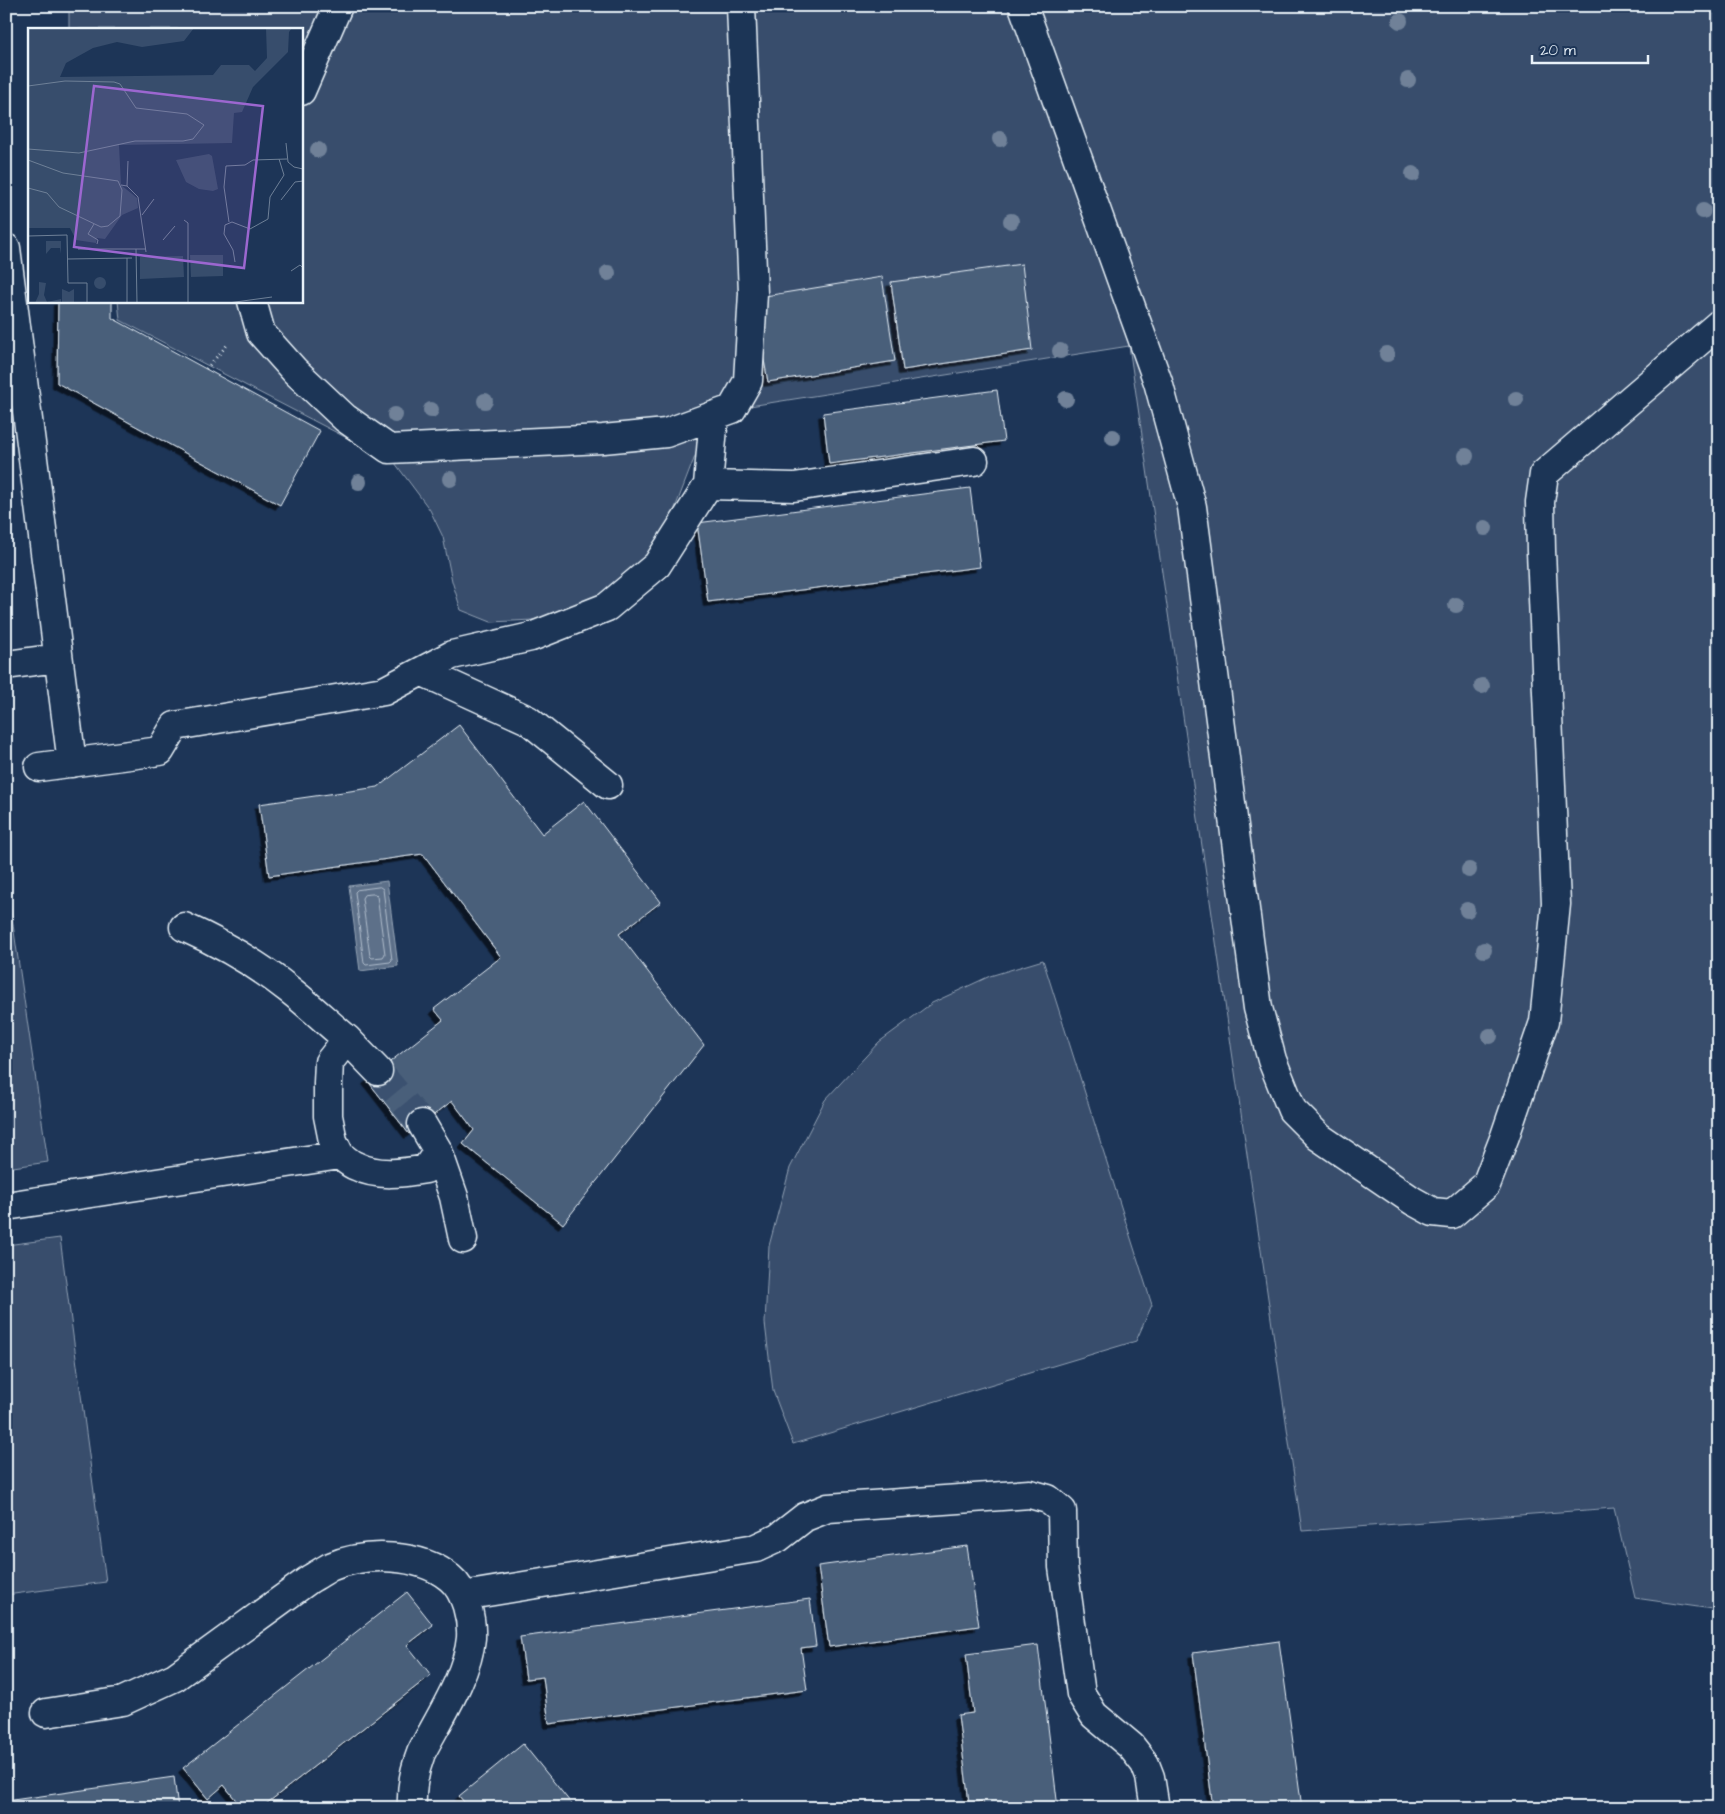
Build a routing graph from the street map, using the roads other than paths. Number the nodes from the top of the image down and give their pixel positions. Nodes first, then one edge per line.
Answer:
1 (338, 6) edge
2 (742, 6) edge
3 (1023, 6) edge
4 (302, 90) edge
5 (6, 248) edge
6 (252, 302) edge
7 (1719, 324) edge
8 (714, 416) junction
9 (974, 461) dead end
10 (708, 485) junction
11 (58, 658) junction
12 (6, 664) edge
13 (423, 672) junction
14 (72, 763) junction
15 (39, 768) dead end
16 (608, 785) dead end
17 (184, 927) dead end
18 (346, 1039) junction
19 (378, 1071) tunnel mouth
20 (422, 1124) tunnel mouth
21 (438, 1151) junction
22 (340, 1155) junction
23 (6, 1206) edge
24 (463, 1239) dead end
25 (463, 1596) junction
26 (46, 1713) dead end
27 (412, 1808) edge
28 (1155, 1808) edge

1 - 4 street
2 - 8 street
3 - 7 street
5 - 11 street
6 - 8 street
8 - 10 street
9 - 10 street
10 - 13 street
11 - 12 street
11 - 14 street
13 - 14 street
13 - 16 street
14 - 15 street
17 - 18 street
18 - 19 street
18 - 22 street
20 - 21 street
21 - 22 street
21 - 24 street
22 - 23 street
25 - 26 street
25 - 27 street
25 - 28 street

